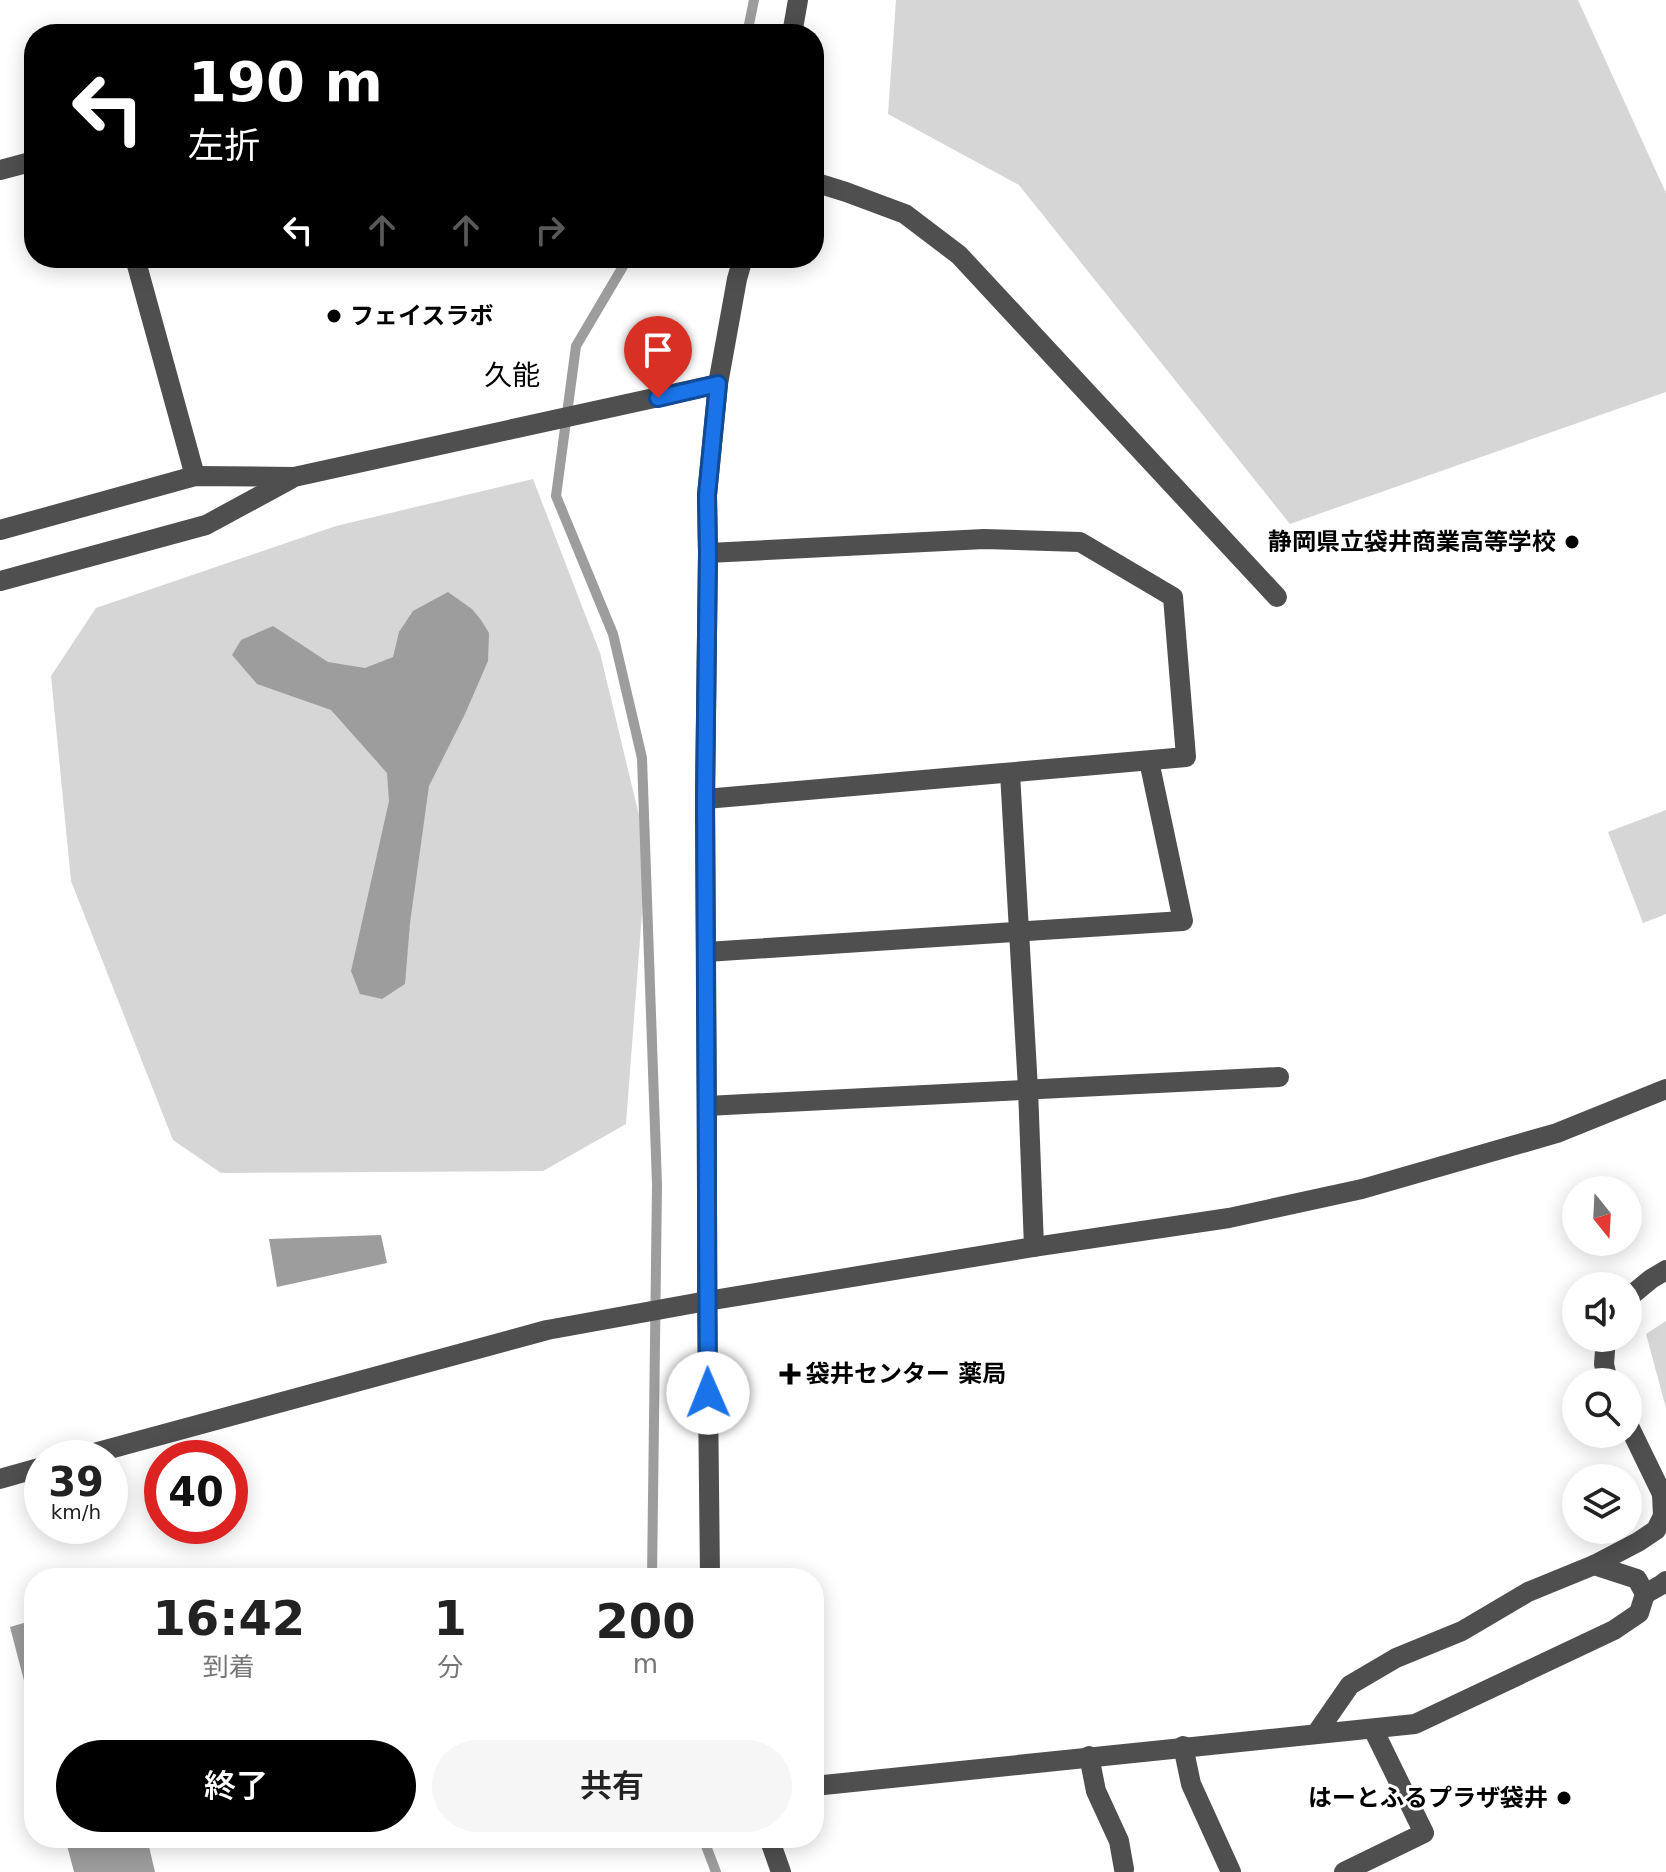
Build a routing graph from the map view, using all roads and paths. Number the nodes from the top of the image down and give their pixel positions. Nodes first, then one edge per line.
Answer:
1 (798, 0) edge
2 (794, 24) edge
3 (24, 164) edge
4 (0, 170) edge
5 (824, 185) edge
6 (138, 268) edge
7 (740, 268) edge
8 (718, 384) junction
9 (195, 476) junction
10 (294, 477) junction
11 (0, 530) edge
12 (708, 553) junction
13 (0, 581) edge
14 (1277, 597) dead end
15 (1149, 761) junction
16 (1010, 773) junction
17 (705, 799) junction
18 (1019, 931) junction
19 (706, 952) junction
20 (1279, 1077) dead end
21 (1028, 1089) junction
22 (1666, 1089) edge
23 (707, 1106) junction
24 (1034, 1247) junction
25 (1666, 1270) edge
26 (1642, 1286) edge
27 (707, 1301) junction
28 (128, 1444) edge
29 (1640, 1448) edge
30 (24, 1472) edge
31 (0, 1479) edge
32 (1664, 1496) edge
33 (1594, 1565) junction
34 (710, 1568) edge
35 (1666, 1581) edge
36 (1645, 1594) junction
37 (1373, 1729) junction
38 (1316, 1734) junction
39 (1183, 1746) junction
40 (1089, 1756) junction
41 (824, 1785) edge
42 (773, 1848) edge
43 (1128, 1871) edge
44 (781, 1872) edge
45 (1231, 1872) edge
46 (1344, 1872) edge

1 - 2 street
3 - 4 street
5 - 14 street
6 - 9 street
7 - 8 street
8 - 10 street
8 - 12 street
9 - 10 street
9 - 11 street
10 - 13 street
12 - 15 street
12 - 17 street
15 - 16 street
15 - 18 street
16 - 17 street
16 - 18 street
17 - 19 street
18 - 19 street
18 - 21 street
19 - 23 street
20 - 21 street
21 - 23 street
21 - 24 street
22 - 24 street
23 - 27 street
24 - 27 street
25 - 26 street
27 - 28 street
27 - 34 street
29 - 32 street
30 - 31 street
32 - 33 street
33 - 36 street
33 - 38 street
35 - 36 street
36 - 37 street
37 - 38 street
37 - 46 street
38 - 39 street
39 - 40 street
39 - 45 street
40 - 41 street
40 - 43 street
42 - 44 street

